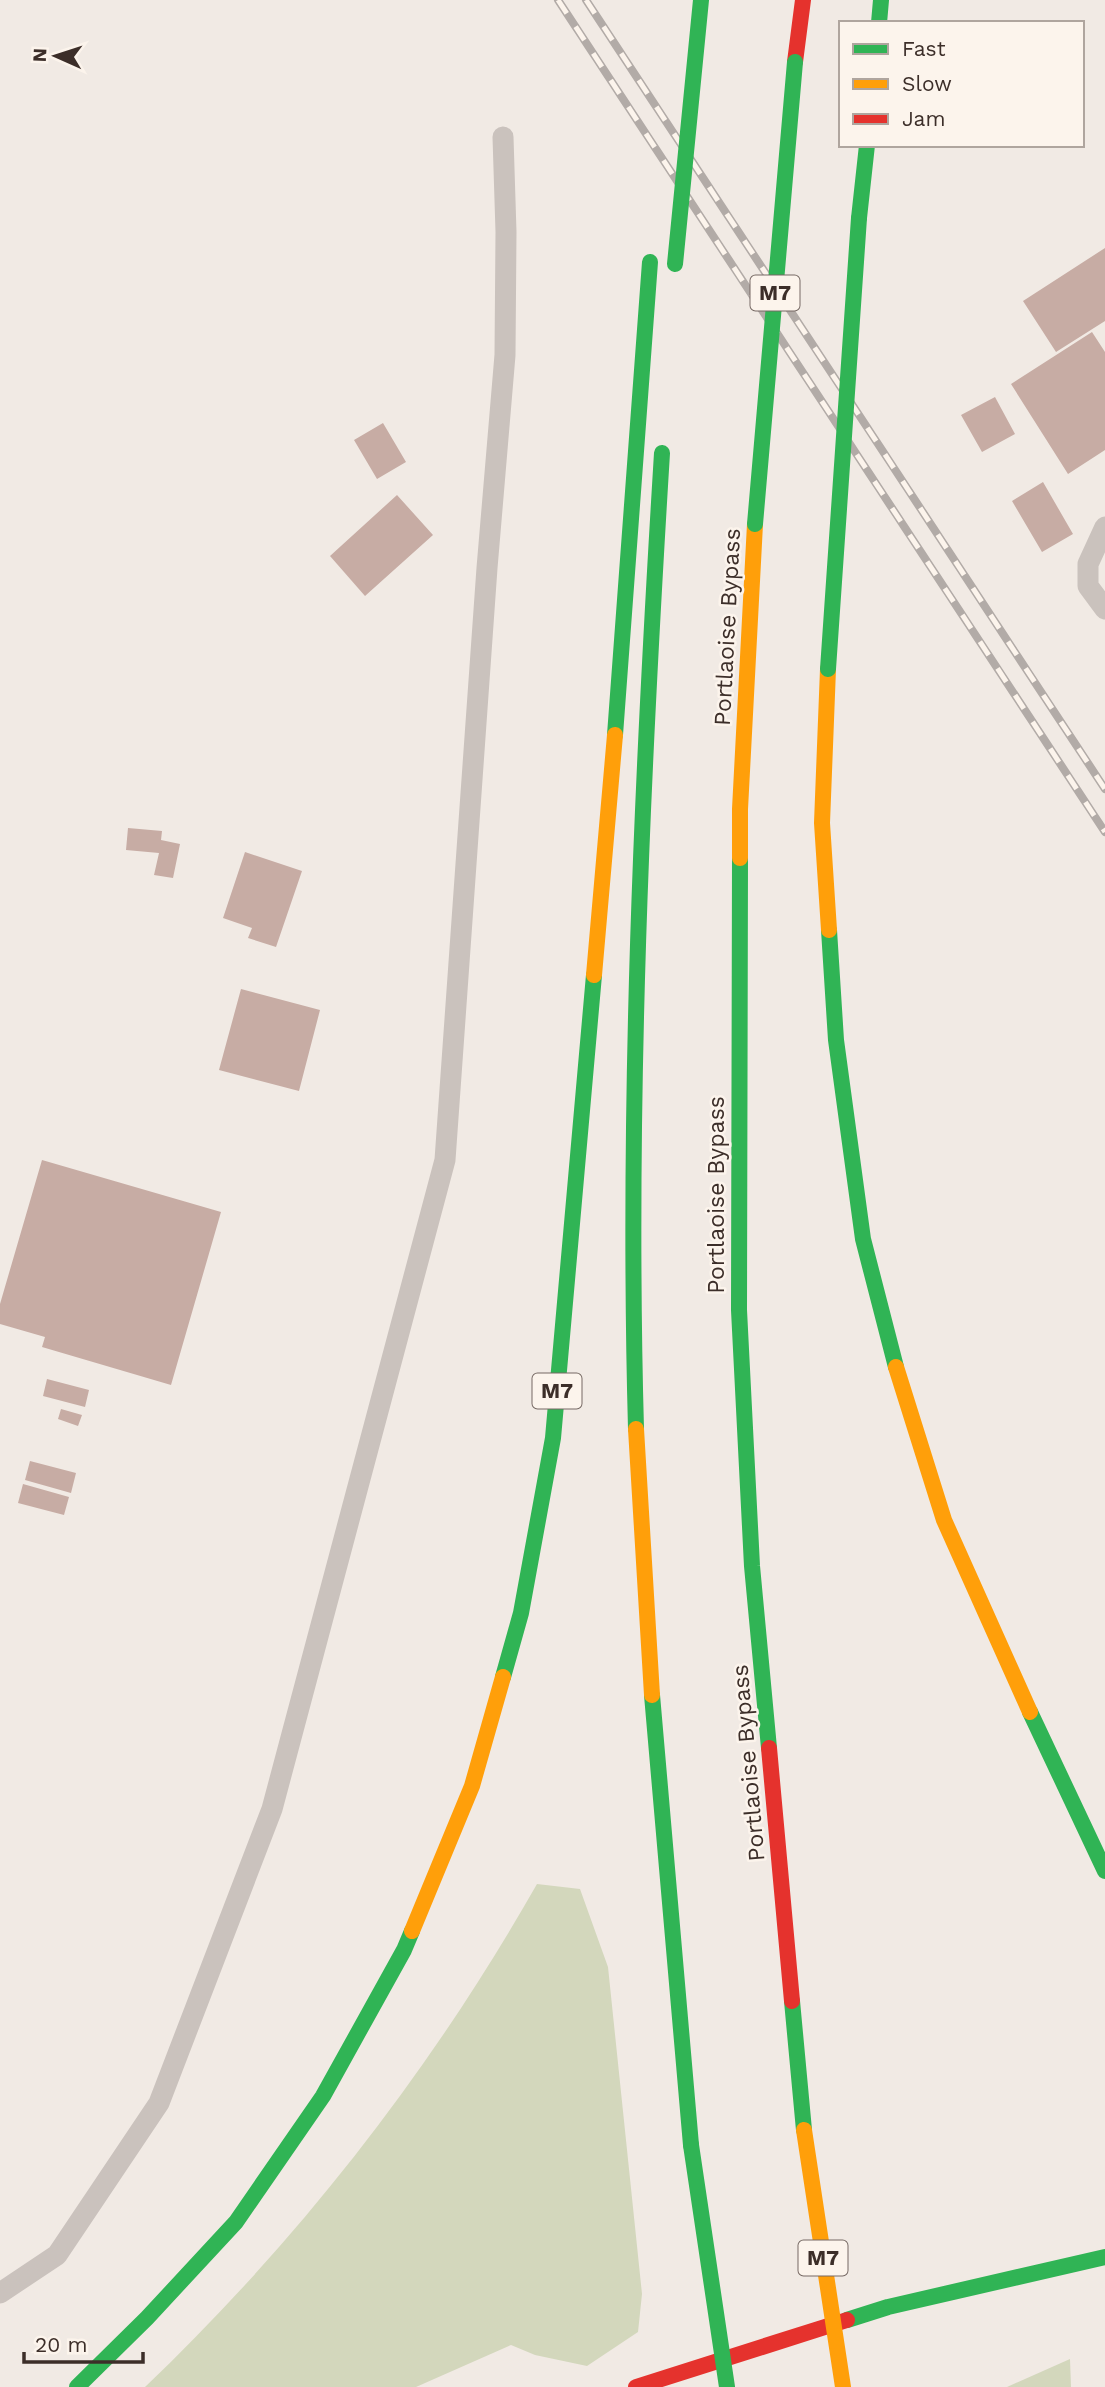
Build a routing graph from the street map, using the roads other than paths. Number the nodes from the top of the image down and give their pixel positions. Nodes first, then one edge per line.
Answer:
1 (701, 0) edge
2 (803, 0) edge
3 (881, 0) edge
4 (879, 21) edge
5 (503, 137) dead end
6 (867, 147) edge
7 (650, 255) dead end
8 (674, 271) dead end
9 (663, 442) dead end
10 (1105, 527) edge
11 (1105, 609) edge
12 (1105, 1871) edge
13 (1105, 2257) edge
14 (0, 2293) edge
15 (77, 2387) edge
16 (636, 2387) edge
17 (727, 2387) edge
18 (843, 2387) edge

1 - 8 main road, bridge
2 - 18 main road, Portlaoise Bypass / M7, bridge
3 - 4 main road
5 - 14 lane
6 - 12 main road, bridge
7 - 15 main road, M7
9 - 17 main road, bridge
10 - 11 lane
13 - 16 main road

